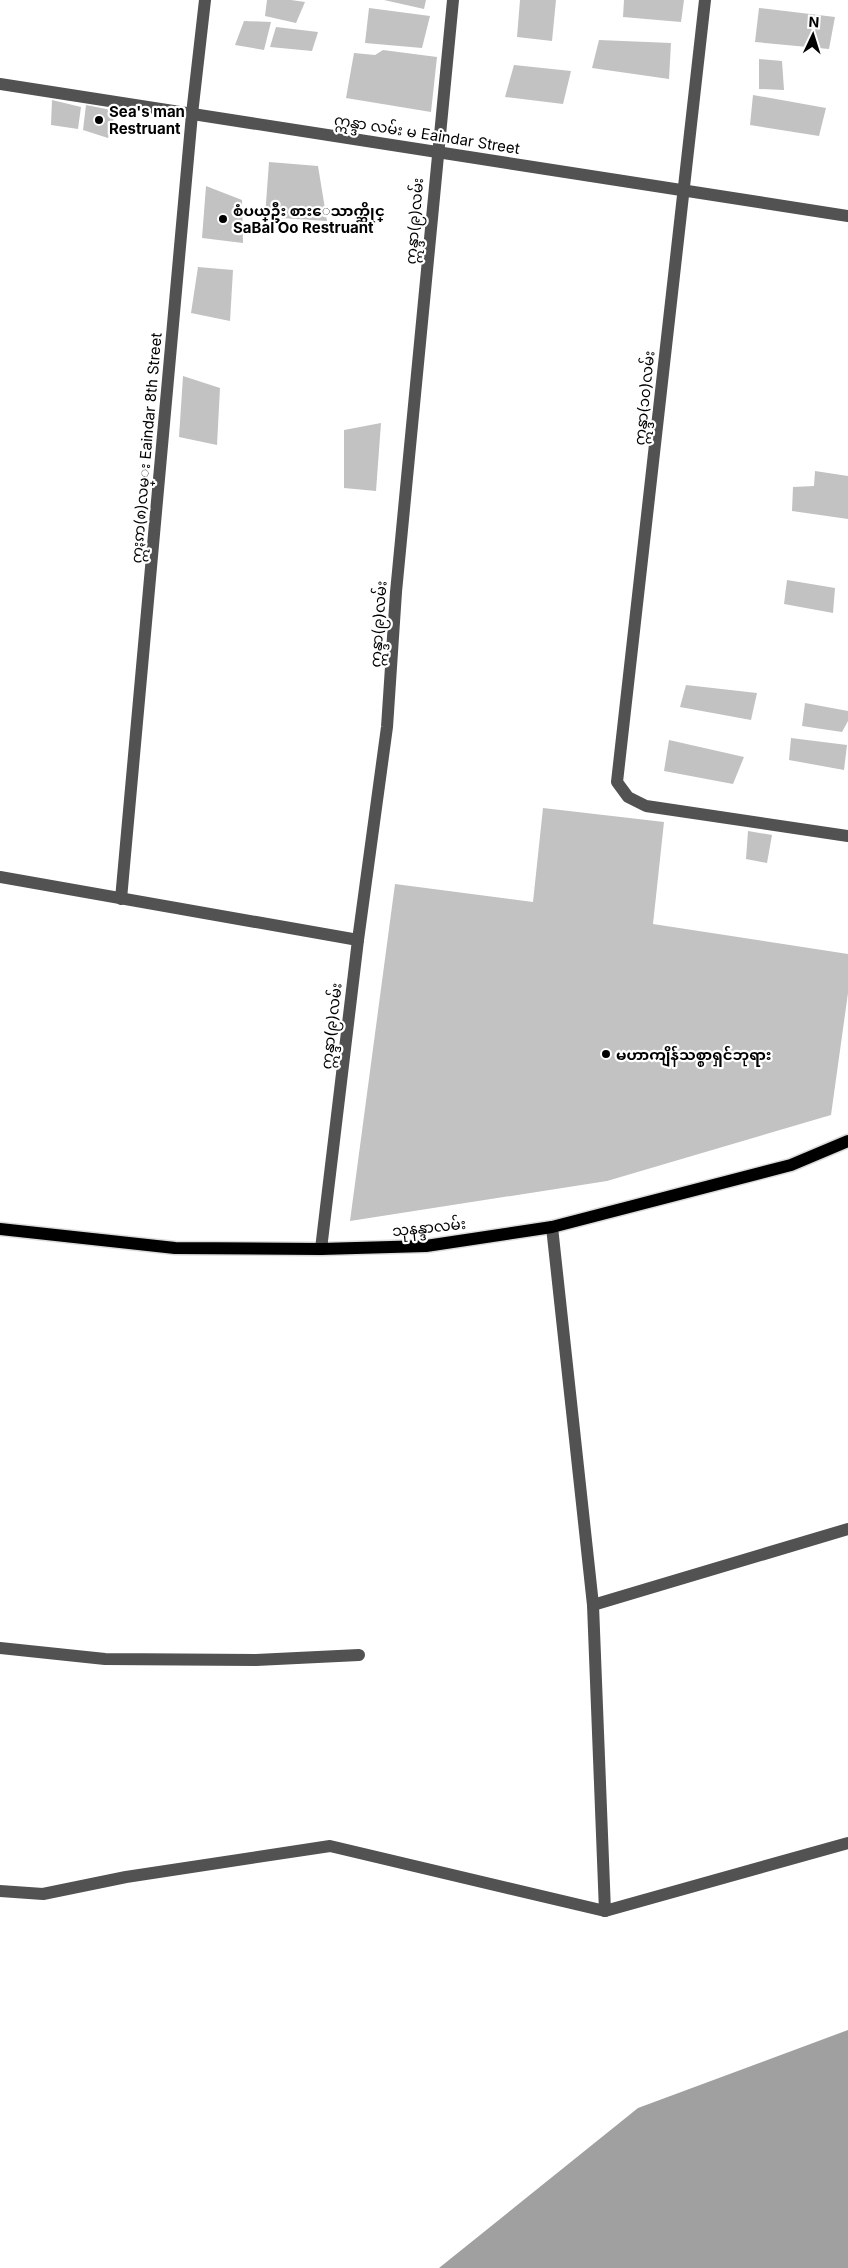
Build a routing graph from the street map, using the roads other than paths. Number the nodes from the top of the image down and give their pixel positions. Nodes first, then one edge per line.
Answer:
1 (205, 0) edge
2 (453, 0) edge
3 (705, 0) edge
4 (0, 84) edge
5 (192, 114) junction
6 (437, 152) junction
7 (683, 190) junction
8 (848, 216) edge
9 (848, 836) edge
10 (0, 877) edge
11 (121, 899) junction
12 (358, 940) junction
13 (848, 1142) edge
14 (552, 1227) junction
15 (0, 1229) edge
16 (321, 1249) junction
17 (848, 1529) edge
18 (593, 1606) junction
19 (0, 1648) edge
20 (359, 1656) dead end
21 (848, 1843) edge
22 (0, 1891) edge
23 (605, 1911) junction

1 - 5 street, ဣႏၵာ(၈)လမ္း Eaindar 8th Street
2 - 6 street, ဣန္ဒာ(၉)လမ်း
3 - 7 street, ဣန္ဒာ(၁၀)လမ်း
4 - 5 street, ဣန္ဒာ လမ်း မ Eaindar Street
5 - 6 street, ဣန္ဒာ လမ်း မ Eaindar Street
5 - 11 street, ဣႏၵာ(၈)လမ္း Eaindar 8th Street
6 - 7 street, ဣန္ဒာ လမ်း မ Eaindar Street
6 - 12 street, ဣန္ဒာ(၉)လမ်း
7 - 8 street, ဣန္ဒာ လမ်း မ Eaindar Street
7 - 9 street, ဣန္ဒာ(၁၀)လမ်း
10 - 11 street
11 - 12 street
12 - 16 street, ဣန္ဒာ(၉)လမ်း
13 - 14 main road, သုနန္ဒာလမ်း
14 - 16 main road, သုနန္ဒာလမ်း
14 - 18 street
15 - 16 main road, သုနန္ဒာလမ်း
17 - 18 street
18 - 23 street
19 - 20 street
21 - 23 street
22 - 23 street

